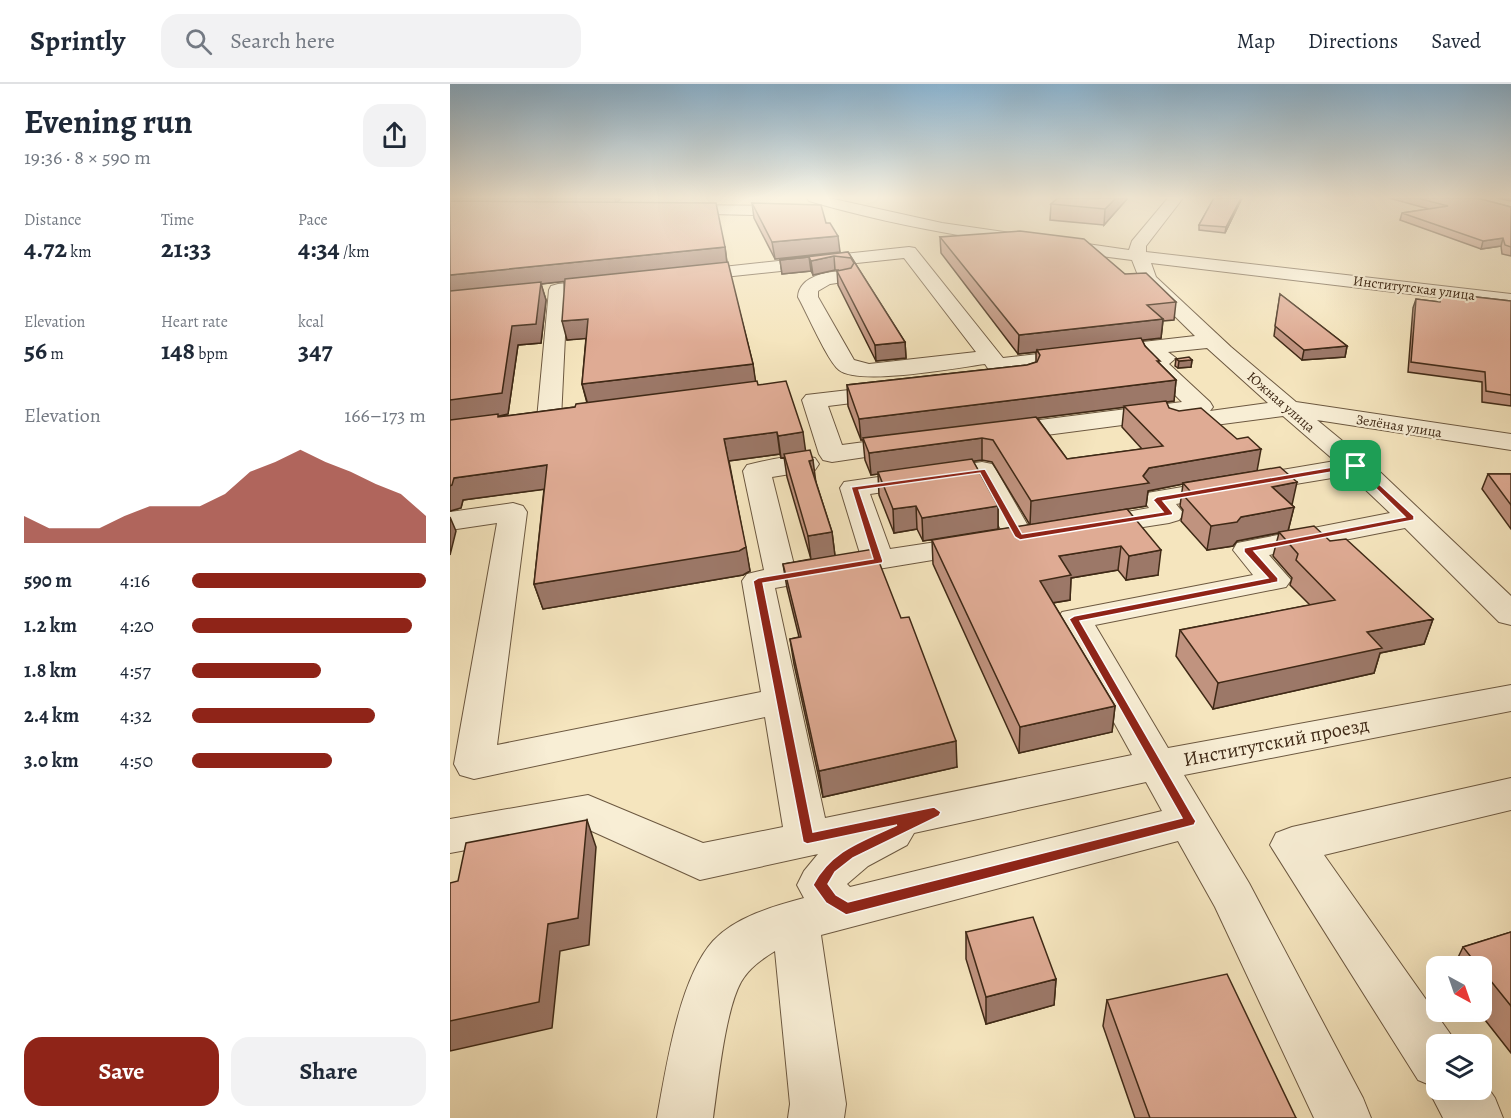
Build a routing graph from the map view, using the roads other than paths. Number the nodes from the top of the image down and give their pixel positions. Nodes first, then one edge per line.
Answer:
1 (960, 246) edge
2 (1066, 246) edge
3 (1138, 246) edge
4 (953, 247) edge
5 (812, 249) edge
6 (931, 250) dead end
7 (909, 252) junction
8 (1139, 256) junction
9 (843, 277) edge
10 (662, 279) edge
11 (627, 282) edge
12 (558, 290) junction
13 (537, 292) edge
14 (1511, 300) edge
15 (1217, 347) junction
16 (990, 357) junction
17 (1070, 371) edge
18 (977, 382) edge
19 (919, 388) edge
20 (1287, 408) junction
21 (549, 419) edge
22 (975, 436) edge
23 (927, 442) edge
24 (1511, 442) edge
25 (1000, 446) edge
26 (806, 464) edge
27 (1356, 466) junction
28 (1411, 518) junction
29 (450, 521) edge
30 (1043, 534) junction
31 (878, 561) junction
32 (781, 577) junction
33 (1511, 615) edge
34 (1511, 698) edge
35 (781, 701) junction
36 (1157, 765) junction
37 (1511, 794) edge
38 (934, 812) junction
39 (1190, 821) junction
40 (450, 836) edge
41 (807, 838) junction
42 (846, 909) junction
43 (795, 921) junction
44 (1426, 1045) edge
45 (1463, 1100) edge
46 (680, 1117) edge
47 (816, 1118) edge
48 (1343, 1118) edge
49 (1475, 1118) edge

1 - 4 street
2 - 8 street, Институтская улица
3 - 8 street
5 - 7 street
6 - 7 street
7 - 10 street
7 - 16 street
8 - 14 street, Институтская улица
8 - 15 street, Южная улица
9 - 16 street
11 - 12 street
12 - 13 street
12 - 21 street
15 - 16 street
15 - 20 street, Южная улица
15 - 22 street
17 - 18 street
19 - 23 street
20 - 24 street, Зелёная улица
20 - 25 street, Зелёная улица
20 - 27 street, Южная улица
26 - 32 street
27 - 28 street, Южная улица
27 - 30 street
28 - 33 street, Южная улица
28 - 36 street
29 - 35 street
30 - 31 street
30 - 31 street
31 - 32 street
32 - 35 street
34 - 36 street, Институтский проезд
35 - 41 street
36 - 38 street, Институтский проезд
36 - 39 street
37 - 44 street
38 - 41 street, Институтский проезд
38 - 42 street
39 - 42 street
39 - 48 street
40 - 41 street, Институтский проезд
42 - 43 street
43 - 46 street
43 - 47 street
45 - 49 street

